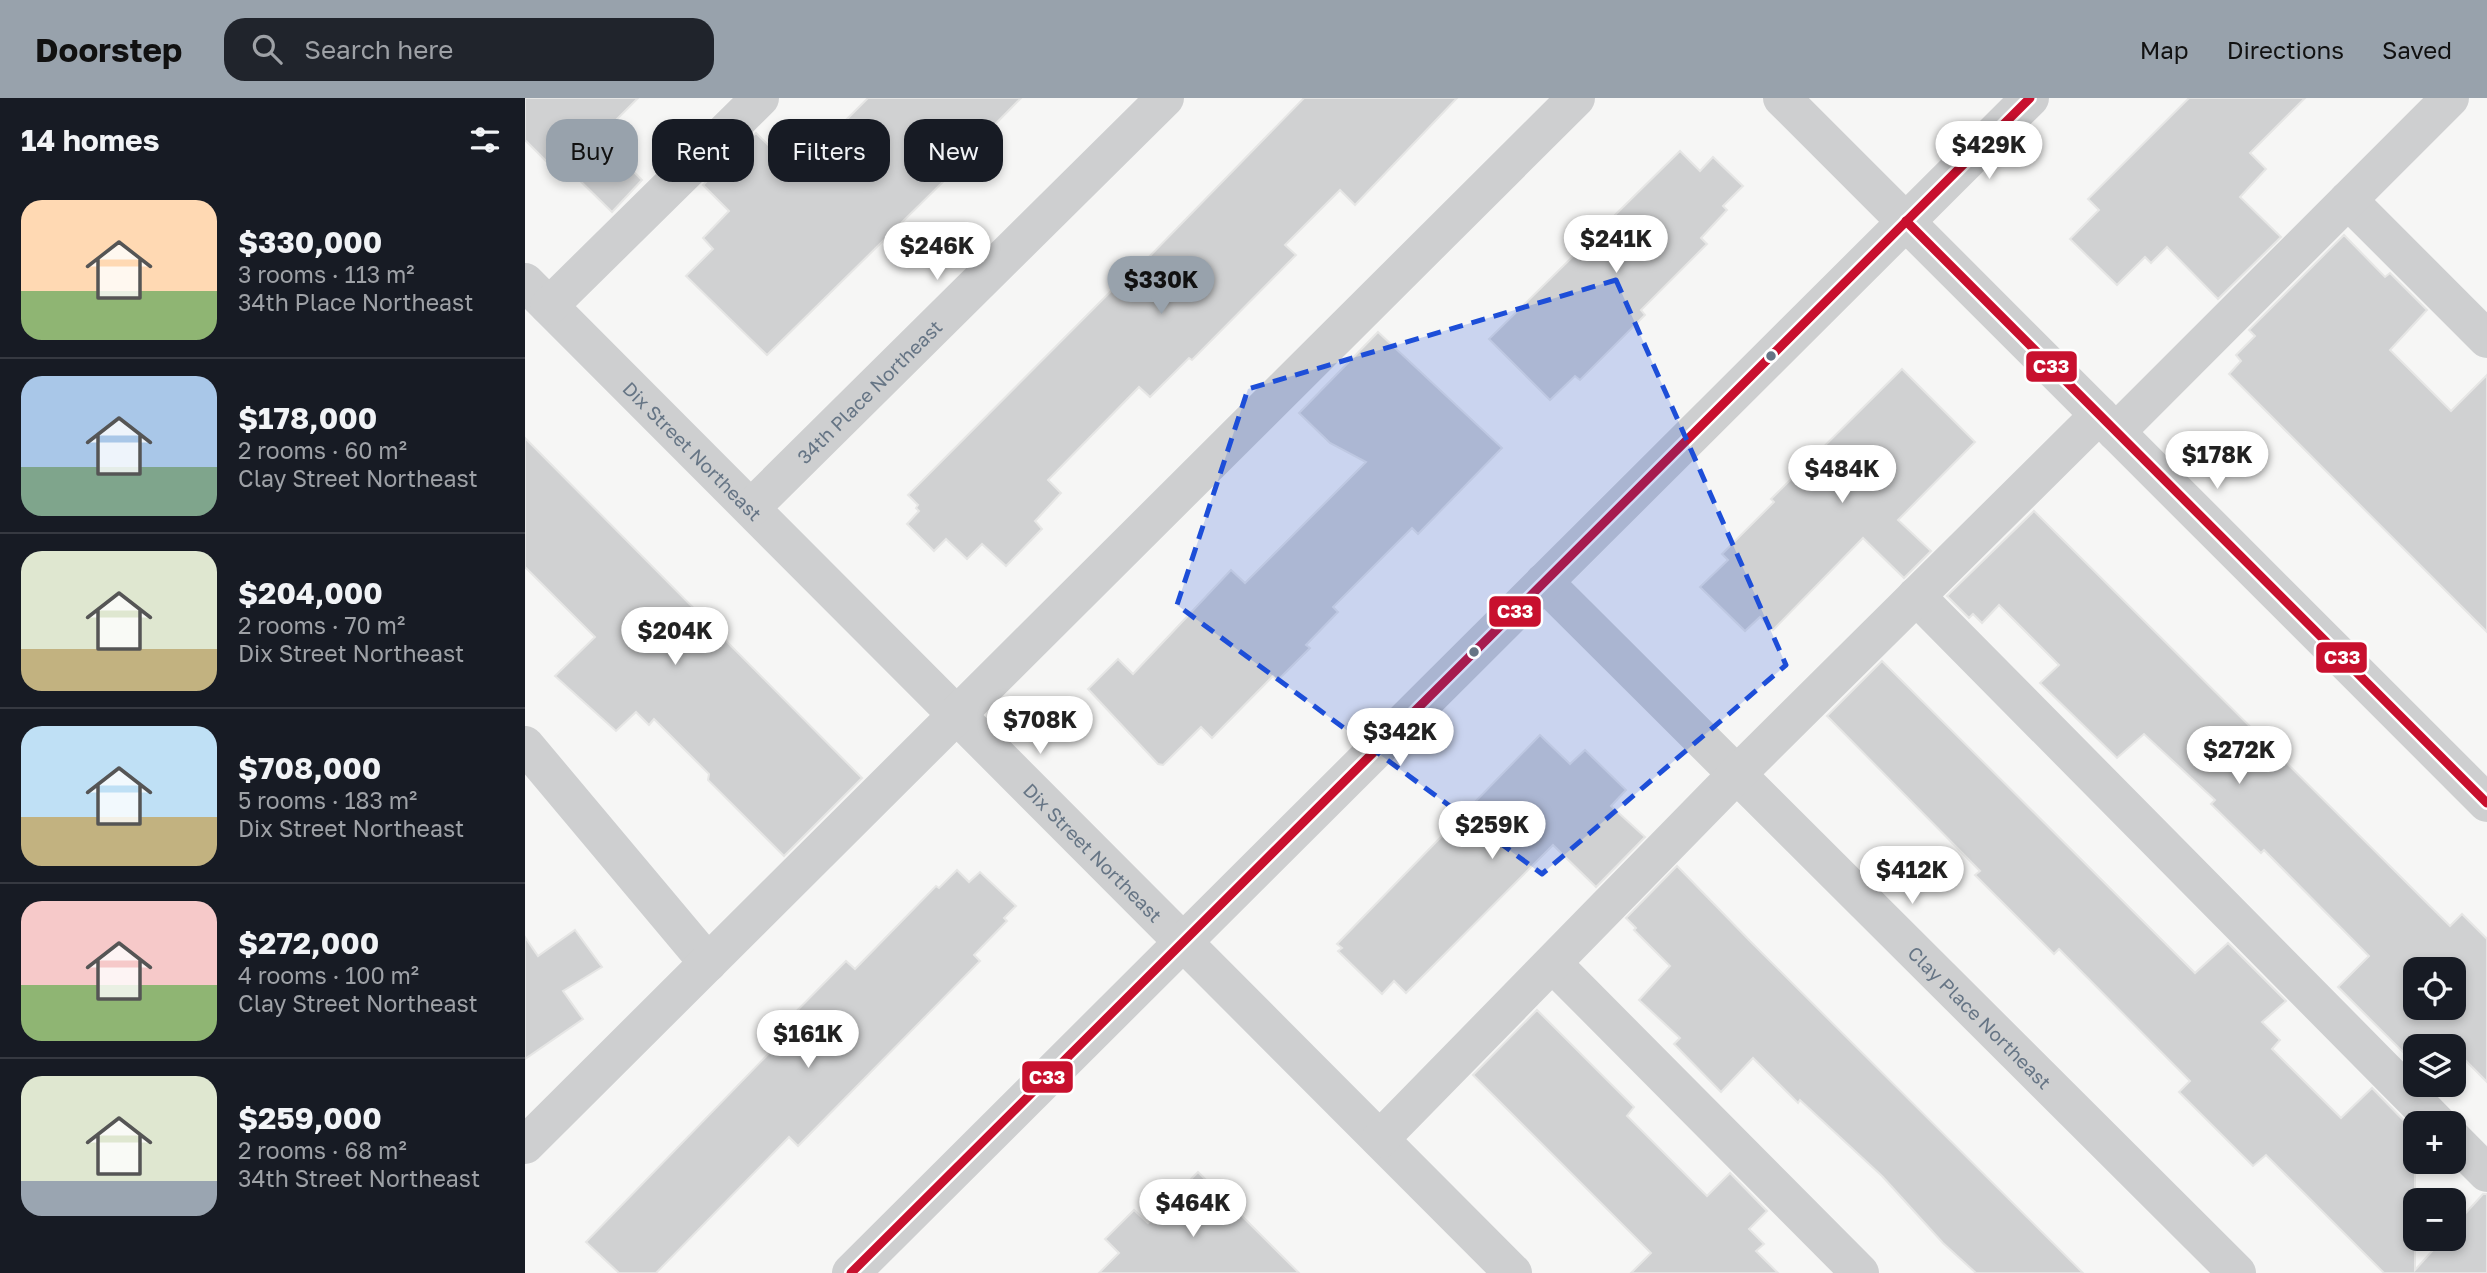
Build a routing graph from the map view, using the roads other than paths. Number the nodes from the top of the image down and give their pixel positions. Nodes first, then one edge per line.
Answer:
1 (760, 98) edge
2 (1165, 98) edge
3 (1576, 98) edge
4 (1782, 98) edge
5 (2029, 98) edge
6 (2450, 98) edge
7 (2348, 200) junction
8 (1906, 221) junction
9 (537, 294) edge
10 (2487, 339) edge
11 (2108, 423) junction
12 (751, 508) junction
13 (1544, 582) junction
14 (1916, 596) junction
15 (957, 715) junction
16 (525, 745) edge
17 (1737, 774) junction
18 (2487, 803) edge
19 (1183, 942) junction
20 (708, 963) junction
21 (1553, 964) junction
22 (2425, 1111) edge
23 (1380, 1139) junction
24 (525, 1145) edge
25 (2466, 1152) edge
26 (2487, 1173) edge
27 (851, 1273) edge
28 (1513, 1273) edge
29 (1860, 1273) edge
30 (2237, 1273) edge

1 - 9 street
2 - 12 street, 34th Place Northeast
3 - 15 street
4 - 8 street
5 - 8 street
6 - 7 street
7 - 10 street
7 - 11 street
8 - 11 street
8 - 13 street
9 - 12 street, Dix Street Northeast
11 - 14 street
11 - 18 street
12 - 15 street, Dix Street Northeast
13 - 17 street, Clay Place Northeast
13 - 19 street
14 - 17 street
14 - 22 street
15 - 19 street, Dix Street Northeast
15 - 20 street
16 - 20 street
17 - 21 street
17 - 30 street, Clay Place Northeast
19 - 23 street, Dix Street Northeast
19 - 27 street
20 - 24 street
21 - 23 street
21 - 29 street
23 - 28 street, Dix Street Northeast
25 - 26 street

